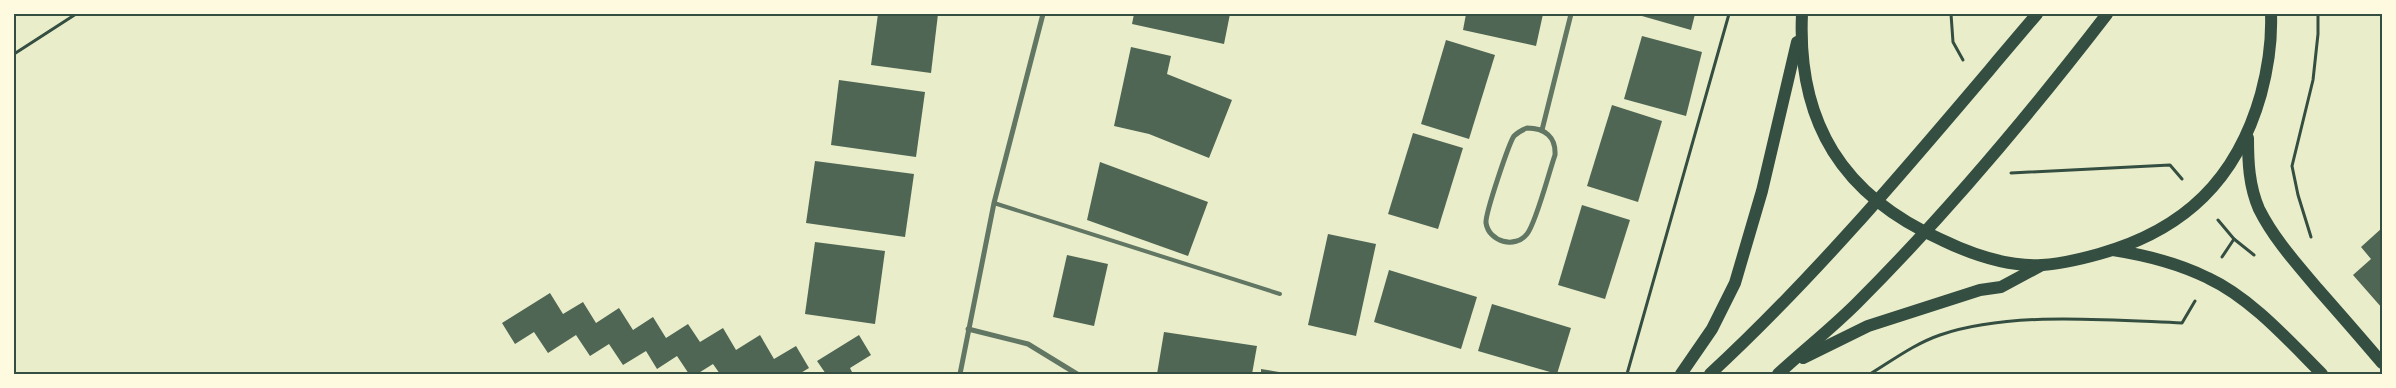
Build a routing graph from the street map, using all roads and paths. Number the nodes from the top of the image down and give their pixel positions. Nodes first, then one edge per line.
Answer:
1 (76, 14) edge
2 (1043, 14) edge
3 (1571, 14) edge
4 (1729, 14) edge
5 (1951, 14) edge
6 (2037, 14) edge
7 (2108, 14) edge
8 (2271, 14) edge
9 (2318, 14) edge
10 (1802, 16) edge
11 (14, 54) edge
12 (1965, 64) dead end
13 (1542, 130) junction
14 (2248, 135) junction
15 (2170, 165) dead end
16 (2012, 174) dead end
17 (1876, 202) junction
18 (994, 203) junction
19 (1924, 232) junction
20 (2311, 239) dead end
21 (2112, 250) junction
22 (2042, 265) junction
23 (1280, 294) dead end
24 (2182, 323) dead end
25 (968, 329) junction
26 (2382, 363) edge
27 (1789, 365) junction
28 (960, 374) edge
29 (1077, 374) edge
30 (1627, 374) edge
31 (1681, 374) edge
32 (1710, 374) edge
33 (1778, 374) edge
34 (1870, 374) edge
35 (2322, 374) edge

1 - 11 path
2 - 18 street
3 - 13 street
4 - 30 path
5 - 12 path
6 - 17 main road
7 - 19 main road
8 - 14 main road
9 - 20 path
10 - 17 main road
10 - 31 main road
13 - 13 street
14 - 21 main road
14 - 26 main road
15 - 16 path
17 - 19 main road
17 - 32 main road
18 - 23 lane
18 - 25 street
19 - 22 main road
19 - 27 main road
21 - 22 main road
21 - 35 main road
22 - 27 main road
24 - 34 path
25 - 28 street
25 - 29 street
27 - 33 main road

